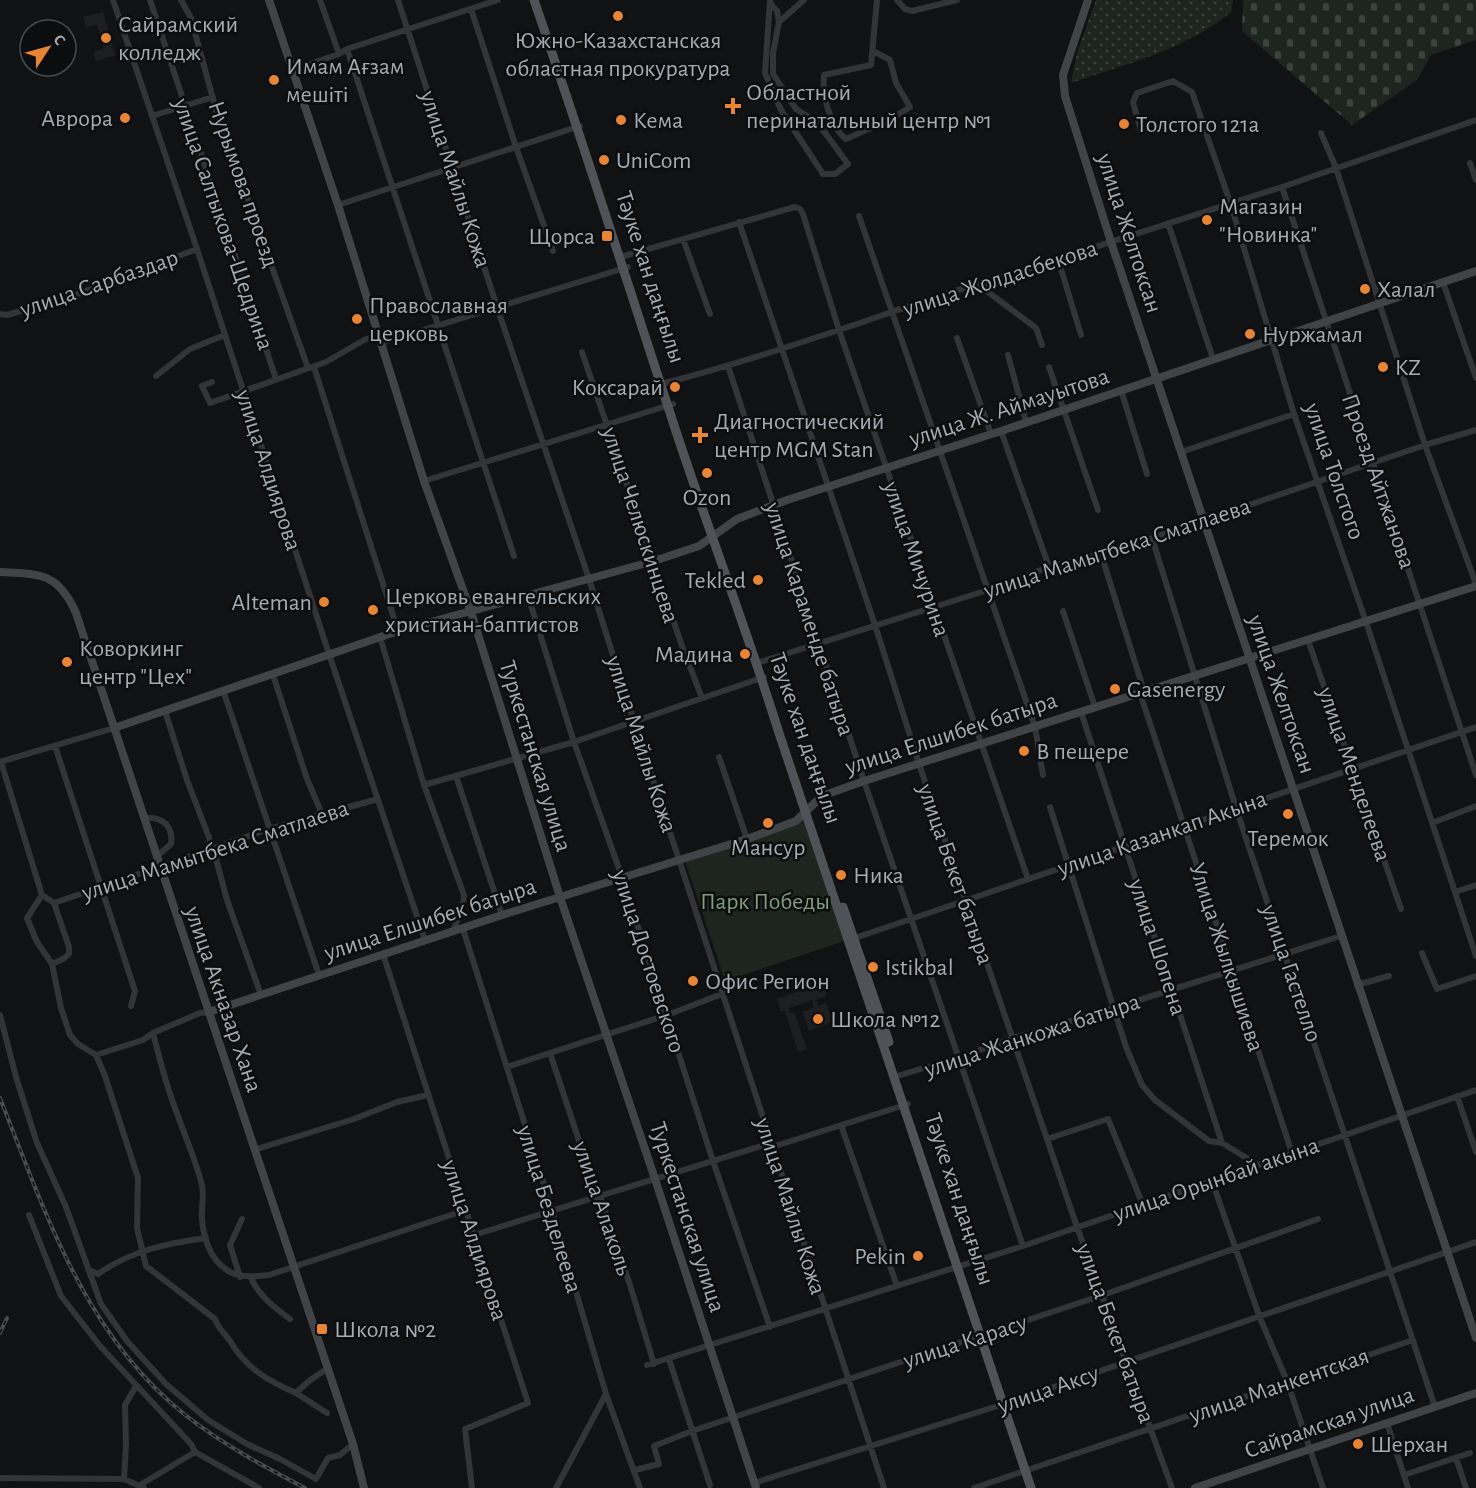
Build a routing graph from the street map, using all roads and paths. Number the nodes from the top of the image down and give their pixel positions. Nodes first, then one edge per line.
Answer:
1 (113, 0) edge
2 (150, 0) edge
3 (181, 0) edge
4 (269, 0) edge
5 (320, 0) edge
6 (398, 0) edge
7 (498, 0) edge
8 (534, 0) edge
9 (539, 0) edge
10 (804, 0) edge
11 (877, 0) edge
12 (897, 0) edge
13 (957, 0) edge
14 (1088, 0) edge
15 (770, 1) edge
16 (471, 9) junction
17 (778, 24) junction
18 (408, 29) junction
19 (347, 50) junction
20 (873, 51) junction
21 (339, 54) junction
22 (293, 69) junction
23 (213, 97) junction
24 (184, 105) junction
25 (152, 116) junction
26 (1476, 120) edge
27 (579, 126) junction
28 (1141, 131) dead end
29 (1322, 133) dead end
30 (516, 147) junction
31 (1470, 163) dead end
32 (1336, 168) junction
33 (453, 169) junction
34 (1476, 180) edge
35 (394, 187) junction
36 (1282, 187) junction
37 (1230, 202) junction
38 (338, 205) junction
39 (859, 216) dead end
40 (739, 222) junction
41 (1168, 223) junction
42 (682, 239) junction
43 (1111, 242) junction
44 (197, 249) junction
45 (553, 251) dead end
46 (624, 256) junction
47 (1058, 259) junction
48 (626, 268) junction
49 (1476, 271) edge
50 (1443, 282) junction
51 (983, 283) junction
52 (1380, 303) junction
53 (497, 307) junction
54 (892, 312) junction
55 (0, 314) edge
56 (710, 314) dead end
57 (1326, 321) junction
58 (440, 326) junction
59 (839, 330) junction
60 (225, 335) junction
61 (1081, 335) dead end
62 (957, 338) dead end
63 (380, 339) junction
64 (1271, 340) junction
65 (1042, 345) dead end
66 (782, 349) junction
67 (582, 351) dead end
68 (1008, 355) dead end
69 (1213, 359) junction
70 (728, 366) junction
71 (1049, 367) dead end
72 (311, 368) junction
73 (156, 376) dead end
74 (1157, 378) junction
75 (1476, 378) edge
76 (276, 379) junction
77 (212, 381) dead end
78 (663, 383) junction
79 (244, 390) junction
80 (1121, 390) junction
81 (669, 404) junction
82 (1063, 410) junction
83 (1294, 414) junction
84 (1026, 422) junction
85 (608, 424) junction
86 (1476, 430) edge
87 (1001, 431) junction
88 (991, 434) junction
89 (543, 444) junction
90 (1425, 445) junction
91 (940, 450) junction
92 (1181, 452) junction
93 (485, 462) junction
94 (1372, 464) junction
95 (886, 468) junction
96 (1147, 474) dead end
97 (424, 481) junction
98 (1318, 483) junction
99 (828, 487) junction
100 (772, 506) junction
101 (1098, 510) dead end
102 (1203, 520) junction
103 (714, 536) junction
104 (1152, 538) junction
105 (1101, 554) junction
106 (514, 556) dead end
107 (654, 561) junction
108 (1049, 567) junction
109 (0, 572) edge
110 (589, 579) junction
111 (1476, 585) edge
112 (988, 590) junction
113 (528, 596) junction
114 (1421, 604) junction
115 (934, 606) junction
116 (1063, 611) dead end
117 (471, 612) junction
118 (1366, 622) junction
119 (875, 625) junction
120 (398, 632) junction
121 (380, 637) junction
122 (1308, 640) junction
123 (818, 642) junction
124 (329, 654) junction
125 (1250, 658) junction
126 (759, 662) junction
127 (273, 675) junction
128 (1194, 675) junction
129 (764, 677) junction
130 (223, 690) junction
131 (1142, 692) junction
132 (702, 698) junction
133 (1095, 707) junction
134 (165, 711) junction
135 (1080, 712) junction
136 (634, 722) junction
137 (1035, 727) junction
138 (1476, 727) edge
139 (114, 728) junction
140 (1463, 732) junction
141 (574, 742) junction
142 (981, 744) junction
143 (55, 746) junction
144 (1407, 750) junction
145 (719, 757) dead end
146 (516, 759) junction
147 (1, 762) edge
148 (919, 764) junction
149 (1354, 768) junction
150 (1043, 775) dead end
151 (1476, 775) edge
152 (456, 776) junction
153 (864, 781) junction
154 (424, 785) junction
155 (1293, 788) junction
156 (378, 799) junction
157 (1476, 806) edge
158 (1050, 807) dead end
159 (1236, 808) junction
160 (808, 811) junction
161 (322, 814) junction
162 (143, 819) junction
163 (1432, 823) junction
164 (1184, 826) junction
165 (269, 829) junction
166 (747, 839) junction
167 (1125, 847) junction
168 (213, 848) junction
169 (156, 857) junction
170 (679, 859) junction
171 (1068, 865) junction
172 (159, 867) junction
173 (622, 877) junction
174 (1028, 879) junction
175 (1476, 885) edge
176 (101, 887) junction
177 (1455, 892) junction
178 (42, 896) junction
179 (560, 897) junction
180 (965, 899) junction
181 (54, 903) junction
182 (1401, 909) dead end
183 (502, 915) junction
184 (911, 918) junction
185 (463, 929) junction
186 (453, 932) junction
187 (1341, 936) junction
188 (851, 939) junction
189 (425, 940) junction
190 (1422, 953) dead end
191 (383, 954) junction
192 (1286, 954) junction
193 (1476, 956) edge
194 (52, 964) junction
195 (1231, 972) junction
196 (319, 975) junction
197 (1389, 976) dead end
198 (1476, 976) edge
199 (1358, 985) junction
200 (1172, 990) junction
201 (722, 994) junction
202 (261, 995) junction
203 (131, 1006) dead end
204 (1114, 1008) junction
205 (209, 1012) junction
206 (0, 1015) edge
207 (667, 1015) junction
208 (153, 1033) junction
209 (607, 1035) junction
210 (1012, 1038) junction
211 (550, 1053) junction
212 (96, 1055) junction
213 (960, 1057) junction
214 (507, 1067) junction
215 (897, 1077) junction
216 (1476, 1090) edge
217 (428, 1095) junction
218 (1457, 1096) junction
219 (906, 1104) junction
220 (1401, 1116) junction
221 (841, 1125) junction
222 (1346, 1135) junction
223 (1047, 1139) junction
224 (1222, 1143) junction
225 (771, 1145) junction
226 (254, 1150) junction
227 (1476, 1152) edge
228 (1292, 1153) junction
229 (713, 1161) junction
230 (1258, 1165) junction
231 (656, 1179) junction
232 (1212, 1181) junction
233 (600, 1196) junction
234 (1143, 1205) junction
235 (466, 1210) junction
236 (552, 1210) junction
237 (29, 1215) dead end
238 (242, 1219) dead end
239 (1317, 1219) dead end
240 (1077, 1227) junction
241 (474, 1235) junction
242 (206, 1238) junction
243 (1476, 1242) edge
244 (1023, 1246) junction
245 (1234, 1250) junction
246 (142, 1251) junction
247 (1447, 1252) junction
248 (959, 1266) junction
249 (291, 1267) junction
250 (89, 1269) junction
251 (1391, 1272) junction
252 (241, 1277) junction
253 (251, 1278) junction
254 (897, 1286) junction
255 (1103, 1295) junction
256 (825, 1310) junction
257 (1260, 1318) junction
258 (290, 1319) dead end
259 (770, 1327) junction
260 (982, 1335) junction
261 (1476, 1338) edge
262 (1413, 1340) junction
263 (709, 1346) junction
264 (669, 1359) junction
265 (1128, 1363) junction
266 (651, 1365) joint
267 (328, 1368) junction
268 (848, 1379) junction
269 (1287, 1381) junction
270 (136, 1386) junction
271 (296, 1393) junction
272 (1476, 1393) edge
273 (606, 1394) junction
274 (1005, 1404) junction
275 (1435, 1407) junction
276 (327, 1413) dead end
277 (733, 1416) junction
278 (1387, 1423) junction
279 (1151, 1429) junction
280 (692, 1431) junction
281 (353, 1444) junction
282 (870, 1447) junction
283 (1311, 1449) junction
284 (195, 1452) junction
285 (1470, 1453) dead end
286 (1456, 1458) junction
287 (635, 1470) junction
288 (1028, 1471) junction
289 (1404, 1475) junction
290 (0, 1478) edge
291 (124, 1479) junction
292 (710, 1485) dead end
293 (142, 1486) edge
294 (755, 1486) edge
295 (259, 1488) edge
296 (364, 1488) edge
297 (472, 1488) edge
298 (556, 1488) edge
299 (640, 1488) edge
300 (884, 1488) edge
301 (974, 1488) edge
302 (1031, 1488) edge
303 (1036, 1488) edge
304 (1172, 1488) edge
305 (1195, 1488) edge
306 (1323, 1488) edge
307 (1408, 1488) edge
308 (1466, 1488) edge

1 - 25 street, улица Алдиярова
2 - 24 street, улица Салтыкова-Щедрина
3 - 23 street, Нурымова проезд
4 - 22 street, Туркестанская улица
5 - 21 street
6 - 18 street, улица Майлы Кожа
7 - 16 street
8 - 27 main road, Тәуке хан даңғылы
9 - 27 main road, Тәуке хан даңғылы
10 - 17 street
11 - 20 street
12 - 13 street
14 - 43 street, улица Желтоксан
15 - 17 street
15 - 17 street
16 - 18 street
16 - 30 street
18 - 19 street
18 - 33 street, улица Майлы Кожа
19 - 21 street
19 - 35 street
20 - 20 street
21 - 22 street
22 - 38 street, Туркестанская улица
23 - 24 street
23 - 72 street, Нурымова проезд
24 - 25 street
24 - 76 street, улица Салтыкова-Щедрина
25 - 44 street, улица Алдиярова
26 - 32 street, улица Жолдасбекова
27 - 30 street
27 - 46 main road, Тәуке хан даңғылы
27 - 48 main road, Тәуке хан даңғылы
28 - 37 street, улица Толстого
29 - 32 street
30 - 33 street
30 - 45 street
31 - 34 street
32 - 36 street, улица Жолдасбекова
32 - 52 street
33 - 35 street
33 - 53 street, улица Майлы Кожа
35 - 38 street
35 - 58 street
36 - 37 street, улица Жолдасбекова
36 - 57 street, Проезд Айтжанова
37 - 41 street, улица Жолдасбекова
37 - 64 street, улица Толстого
38 - 63 street, Туркестанская улица
39 - 54 street
40 - 42 street
40 - 59 street, улица Мичурина
40 - 66 street, улица Бекет батыра
41 - 43 street, улица Жолдасбекова
41 - 69 street
42 - 46 street
42 - 56 street
43 - 47 street, улица Жолдасбекова
43 - 74 street, улица Желтоксан
44 - 55 street, улица Сарбаздар
44 - 60 street, улица Алдиярова
46 - 48 main road, Тәуке хан даңғылы
47 - 51 street, улица Жолдасбекова
47 - 61 street
48 - 53 street
48 - 78 main road, Тәуке хан даңғылы
49 - 50 street, улица Ж. Аймауытова
50 - 52 street, улица Ж. Аймауытова
50 - 75 street
51 - 54 street, улица Жолдасбекова
51 - 65 street
52 - 57 street, улица Ж. Аймауытова
52 - 90 street
53 - 58 street
53 - 89 street, улица Майлы Кожа
54 - 59 street, улица Жолдасбекова
54 - 91 street
57 - 64 street, улица Ж. Аймауытова
57 - 94 street, Проезд Айтжанова
58 - 63 street
58 - 93 street
59 - 66 street, улица Жолдасбекова
59 - 95 street, улица Мичурина
60 - 73 street
60 - 79 street, улица Алдиярова
62 - 88 street
63 - 72 street
63 - 97 street, Туркестанская улица
64 - 69 street, улица Ж. Аймауытова
64 - 83 street, улица Толстого
66 - 70 street, улица Жолдасбекова
66 - 99 street, улица Бекет батыра
67 - 85 street, улица Челюскинцева
68 - 84 street
69 - 74 street, улица Ж. Аймауытова
70 - 78 street, улица Жолдасбекова
70 - 100 street, улица Караменде батыра
71 - 82 street
72 - 76 street
72 - 120 street, Нурымова проезд
74 - 80 street, улица Ж. Аймауытова
74 - 92 street, улица Желтоксан
76 - 79 street
77 - 79 street
78 - 81 main road, Тәуке хан даңғылы
79 - 124 street, улица Алдиярова
80 - 82 street, улица Ж. Аймауытова
80 - 96 street
81 - 85 street
81 - 103 main road, Тәуке хан даңғылы
82 - 84 street, улица Ж. Аймауытова
82 - 101 street
83 - 92 street
83 - 98 street, улица Толстого
84 - 87 street, улица Ж. Аймауытова
85 - 89 street
85 - 107 street, улица Челюскинцева
86 - 90 street, улица Мамытбека Сматлаева
87 - 88 street, улица Ж. Аймауытова
87 - 108 street
88 - 91 street, улица Ж. Аймауытова
89 - 93 street
89 - 110 street, улица Майлы Кожа
90 - 94 street, улица Мамытбека Сматлаева
90 - 111 street
91 - 95 street, улица Ж. Аймауытова
91 - 112 street
92 - 102 street, улица Желтоксан
93 - 97 street
93 - 106 street
94 - 98 street, улица Мамытбека Сматлаева
94 - 114 street, Проезд Айтжанова
95 - 99 street, улица Ж. Аймауытова
95 - 115 street, улица Мичурина
97 - 117 street, Туркестанская улица
98 - 102 street, улица Мамытбека Сматлаева
98 - 118 street, улица Толстого
99 - 100 street, улица Ж. Аймауытова
99 - 119 street, улица Бекет батыра
100 - 103 street, улица Ж. Аймауытова
100 - 123 street, улица Караменде батыра
102 - 104 street, улица Мамытбека Сматлаева
102 - 125 street, улица Желтоксан
103 - 107 street, улица Ж. Аймауытова
103 - 126 main road, Тәуке хан даңғылы
104 - 105 street, улица Мамытбека Сматлаева
104 - 128 street, улица Гастелло
105 - 108 street, улица Мамытбека Сматлаева
105 - 131 street
107 - 110 street, улица Ж. Аймауытова
107 - 132 street, улица Челюскинцева
108 - 112 street, улица Мамытбека Сматлаева
109 - 139 street, улица Акназар Хана
110 - 113 street, улица Ж. Аймауытова
110 - 136 street, улица Майлы Кожа
111 - 114 street, улица Елшибек батыра
112 - 115 street, улица Мамытбека Сматлаева
112 - 137 street
113 - 117 street, улица Ж. Аймауытова
113 - 141 street, улица Достоевского
114 - 118 street, улица Елшибек батыра
114 - 140 street, Проезд Айтжанова
115 - 119 street, улица Мамытбека Сматлаева
115 - 142 street, улица Мичурина
116 - 133 street
117 - 120 street, улица Ж. Аймауытова
117 - 146 street, Туркестанская улица
118 - 122 street, улица Елшибек батыра
118 - 144 street, улица Толстого
119 - 123 street, улица Мамытбека Сматлаева
119 - 148 street, улица Бекет батыра
120 - 121 street, улица Ж. Аймауытова
121 - 124 street, улица Ж. Аймауытова
121 - 154 street
122 - 125 street, улица Елшибек батыра
122 - 149 street, улица Менделеева
123 - 126 street, улица Мамытбека Сматлаева
123 - 153 street, улица Караменде батыра
124 - 127 street, улица Ж. Аймауытова
124 - 156 street, улица Алдиярова
125 - 128 street, улица Елшибек батыра
125 - 155 street, улица Желтоксан
126 - 129 main road, Тәуке хан даңғылы
127 - 130 street, улица Ж. Аймауытова
127 - 161 street
128 - 131 street, улица Елшибек батыра
128 - 159 street, улица Гастелло
129 - 132 street
129 - 160 main road, Тәуке хан даңғылы
130 - 134 street, улица Ж. Аймауытова
130 - 165 street
131 - 133 street, улица Елшибек батыра
131 - 164 street, Улица Жылкышиева
132 - 136 street
133 - 135 street, улица Елшибек батыра
134 - 139 street, улица Ж. Аймауытова
134 - 168 street
135 - 137 street, улица Елшибек батыра
135 - 167 street, улица Шопена
136 - 141 street
136 - 170 street, улица Майлы Кожа
137 - 142 street, улица Елшибек батыра
137 - 150 street
138 - 140 street, улица Казанкап Акына
139 - 143 street
139 - 162 street, улица Акназар Хана
140 - 144 street, улица Казанкап Акына
140 - 151 street, Проезд Айтжанова
141 - 146 street
141 - 173 street, улица Достоевского
142 - 148 street, улица Елшибек батыра
142 - 174 street, улица Мичурина
143 - 147 street
143 - 176 street
144 - 149 street, улица Казанкап Акына
144 - 163 street, улица Толстого
145 - 166 street
146 - 152 street
146 - 179 street, Туркестанская улица
147 - 178 street
148 - 153 street, улица Елшибек батыра
148 - 180 street, улица Бекет батыра
149 - 155 street, улица Казанкап Акына
149 - 182 street, улица Менделеева
152 - 154 street
152 - 183 street
153 - 160 street, улица Елшибек батыра
153 - 184 street, улица Караменде батыра
154 - 186 street
155 - 159 street, улица Казанкап Акына
155 - 187 street, улица Желтоксан
156 - 161 street, улица Мамытбека Сматлаева
156 - 189 street, улица Алдиярова
157 - 163 street
158 - 171 street
159 - 164 street, улица Казанкап Акына
159 - 192 street, улица Гастелло
160 - 166 street, улица Елшибек батыра
160 - 188 main road, Тәуке хан даңғылы
161 - 165 street, улица Мамытбека Сматлаева
162 - 169 street, улица Акназар Хана
162 - 169 street
163 - 177 street, улица Толстого
164 - 167 street, улица Казанкап Акына
164 - 195 street, Улица Жылкышиева
165 - 168 street, улица Мамытбека Сматлаева
165 - 196 street
166 - 170 street, улица Елшибек батыра
167 - 171 street, улица Казанкап Акына
167 - 200 street, улица Шопена
168 - 172 street, улица Мамытбека Сматлаева
168 - 202 street
169 - 172 street, улица Акназар Хана
170 - 173 street, улица Елшибек батыра
170 - 201 street, улица Майлы Кожа
171 - 174 street, улица Казанкап Акына
171 - 204 street
172 - 176 street, улица Мамытбека Сматлаева
172 - 205 street, улица Акназар Хана
173 - 179 street, улица Елшибек батыра
173 - 207 street, улица Достоевского
174 - 180 street, улица Казанкап Акына
175 - 177 street
176 - 181 street, улица Мамытбека Сматлаева
176 - 203 street
177 - 193 street, улица Толстого
178 - 181 street
178 - 194 street
179 - 183 street, улица Елшибек батыра
179 - 209 street, Туркестанская улица
180 - 184 street, улица Казанкап Акына
180 - 210 street, улица Бекет батыра
181 - 194 street
183 - 185 street, улица Елшибек батыра
184 - 188 street, улица Казанкап Акына
184 - 213 street, улица Караменде батыра
185 - 186 street, улица Елшибек батыра
185 - 214 street, улица Безделеева
186 - 189 street, улица Елшибек батыра
187 - 192 street, улица Жанкожа батыра
187 - 199 street, улица Желтоксан
188 - 215 main road, Тәуке хан даңғылы
189 - 191 street, улица Елшибек батыра
190 - 198 street
191 - 196 street, улица Елшибек батыра
191 - 217 street, улица Алдиярова
192 - 195 street, улица Жанкожа батыра
192 - 222 street, улица Гастелло
194 - 212 street
195 - 200 street, улица Жанкожа батыра
195 - 228 street, Улица Жылкышиева
196 - 202 street, улица Елшибек батыра
197 - 199 street
199 - 220 street, улица Желтоксан
200 - 204 street, улица Жанкожа батыра
200 - 224 street, улица Шопена
201 - 207 street
201 - 225 street, улица Майлы Кожа
202 - 205 street, улица Елшибек батыра
204 - 210 street, улица Жанкожа батыра
204 - 224 street
205 - 208 street
205 - 226 street, улица Акназар Хана
206 - 250 street
207 - 209 street
207 - 229 street, улица Достоевского
208 - 212 street
208 - 242 street
209 - 211 street
209 - 231 street, Туркестанская улица
210 - 213 street, улица Жанкожа батыра
210 - 223 street, улица Бекет батыра
211 - 214 street
211 - 233 street, улица Алаколь
212 - 246 street
213 - 215 street, улица Жанкожа батыра
213 - 244 street, улица Караменде батыра
214 - 236 street, улица Безделеева
215 - 219 main road, Тәуке хан даңғылы
216 - 218 street, улица Орынбай акына
217 - 226 street
217 - 235 street, улица Алдиярова
218 - 220 street, улица Орынбай акына
218 - 227 street
219 - 221 street, улица Жанкожа батыра
219 - 248 main road, Тәуке хан даңғылы
220 - 222 street, улица Орынбай акына
220 - 247 street, улица Желтоксан
221 - 225 street, улица Жанкожа батыра
221 - 254 street
222 - 228 street, улица Орынбай акына
222 - 251 street, улица Гастелло
223 - 234 street
223 - 240 street, улица Бекет батыра
224 - 230 street
225 - 229 street, улица Жанкожа батыра
225 - 256 street, улица Майлы Кожа
226 - 249 street, улица Акназар Хана
228 - 230 street, улица Орынбай акына
229 - 231 street, улица Жанкожа батыра
229 - 259 street, улица Достоевского
230 - 232 street, улица Орынбай акына
231 - 233 street, улица Жанкожа батыра
231 - 263 street, Туркестанская улица
232 - 234 street, улица Орынбай акына
232 - 245 street
233 - 236 street, улица Жанкожа батыра
233 - 266 street, улица Алаколь
234 - 240 street, улица Орынбай акына
235 - 241 street, улица Алдиярова
235 - 249 street
236 - 241 street, улица Жанкожа батыра
236 - 273 street, улица Безделеева
237 - 270 street
238 - 252 street
239 - 245 street, улица Карасу
240 - 244 street, улица Орынбай акына
240 - 255 street, улица Бекет батыра
241 - 297 street, улица Алдиярова
242 - 246 street
242 - 252 street
243 - 247 street, улица Аксу
244 - 248 street, улица Орынбай акына
245 - 255 street, улица Карасу
245 - 257 street
246 - 250 street
246 - 271 street
247 - 251 street, улица Аксу
247 - 261 street, улица Желтоксан
248 - 254 street, улица Орынбай акына
248 - 260 main road, Тәуке хан даңғылы
249 - 253 street
249 - 267 street, улица Акназар Хана
250 - 281 street
251 - 257 street, улица Аксу
251 - 262 street, улица Гастелло
252 - 253 street
253 - 258 street
254 - 256 street, улица Орынбай акына
255 - 260 street, улица Карасу
255 - 265 street, улица Бекет батыра
256 - 259 street, улица Орынбай акына
256 - 268 street, улица Майлы Кожа
257 - 265 street, улица Аксу
257 - 269 street
259 - 263 street, улица Орынбай акына
260 - 268 street, улица Карасу
260 - 274 main road, Тәуке хан даңғылы
262 - 269 street, улица Манкентская
262 - 275 street, улица Гастелло
263 - 264 street, улица Орынбай акына
263 - 277 street, Туркестанская улица
264 - 266 street, улица Орынбай акына
264 - 280 street
265 - 274 street, улица Аксу
265 - 279 street, улица Бекет батыра
267 - 271 street
267 - 281 street, улица Акназар Хана
268 - 277 street, улица Карасу
268 - 282 street, улица Майлы Кожа
269 - 279 street, улица Манкентская
269 - 283 street
270 - 284 street
270 - 291 street
271 - 276 street
272 - 275 street, Сайрамская улица
273 - 287 street, улица Безделеева
273 - 298 street
274 - 282 street, улица Аксу
274 - 288 main road, Тәуке хан даңғылы
275 - 278 street, Сайрамская улица
277 - 280 street, улица Карасу
277 - 294 street, Туркестанская улица
278 - 283 street, Сайрамская улица
278 - 289 street
279 - 288 street, улица Манкентская
279 - 304 street, улица Бекет батыра
280 - 287 street, улица Карасу
280 - 292 street
281 - 296 street, улица Акназар Хана
282 - 294 street, улица Аксу
282 - 300 street, улица Майлы Кожа
283 - 305 street, Сайрамская улица
283 - 306 street
284 - 293 street
284 - 295 street
285 - 286 street
286 - 289 street
286 - 308 street
287 - 299 street, улица Безделеева
288 - 301 street, улица Манкентская
288 - 302 main road, Тәуке хан даңғылы
288 - 303 main road, Тәуке хан даңғылы
289 - 307 street
290 - 291 street
291 - 293 street

